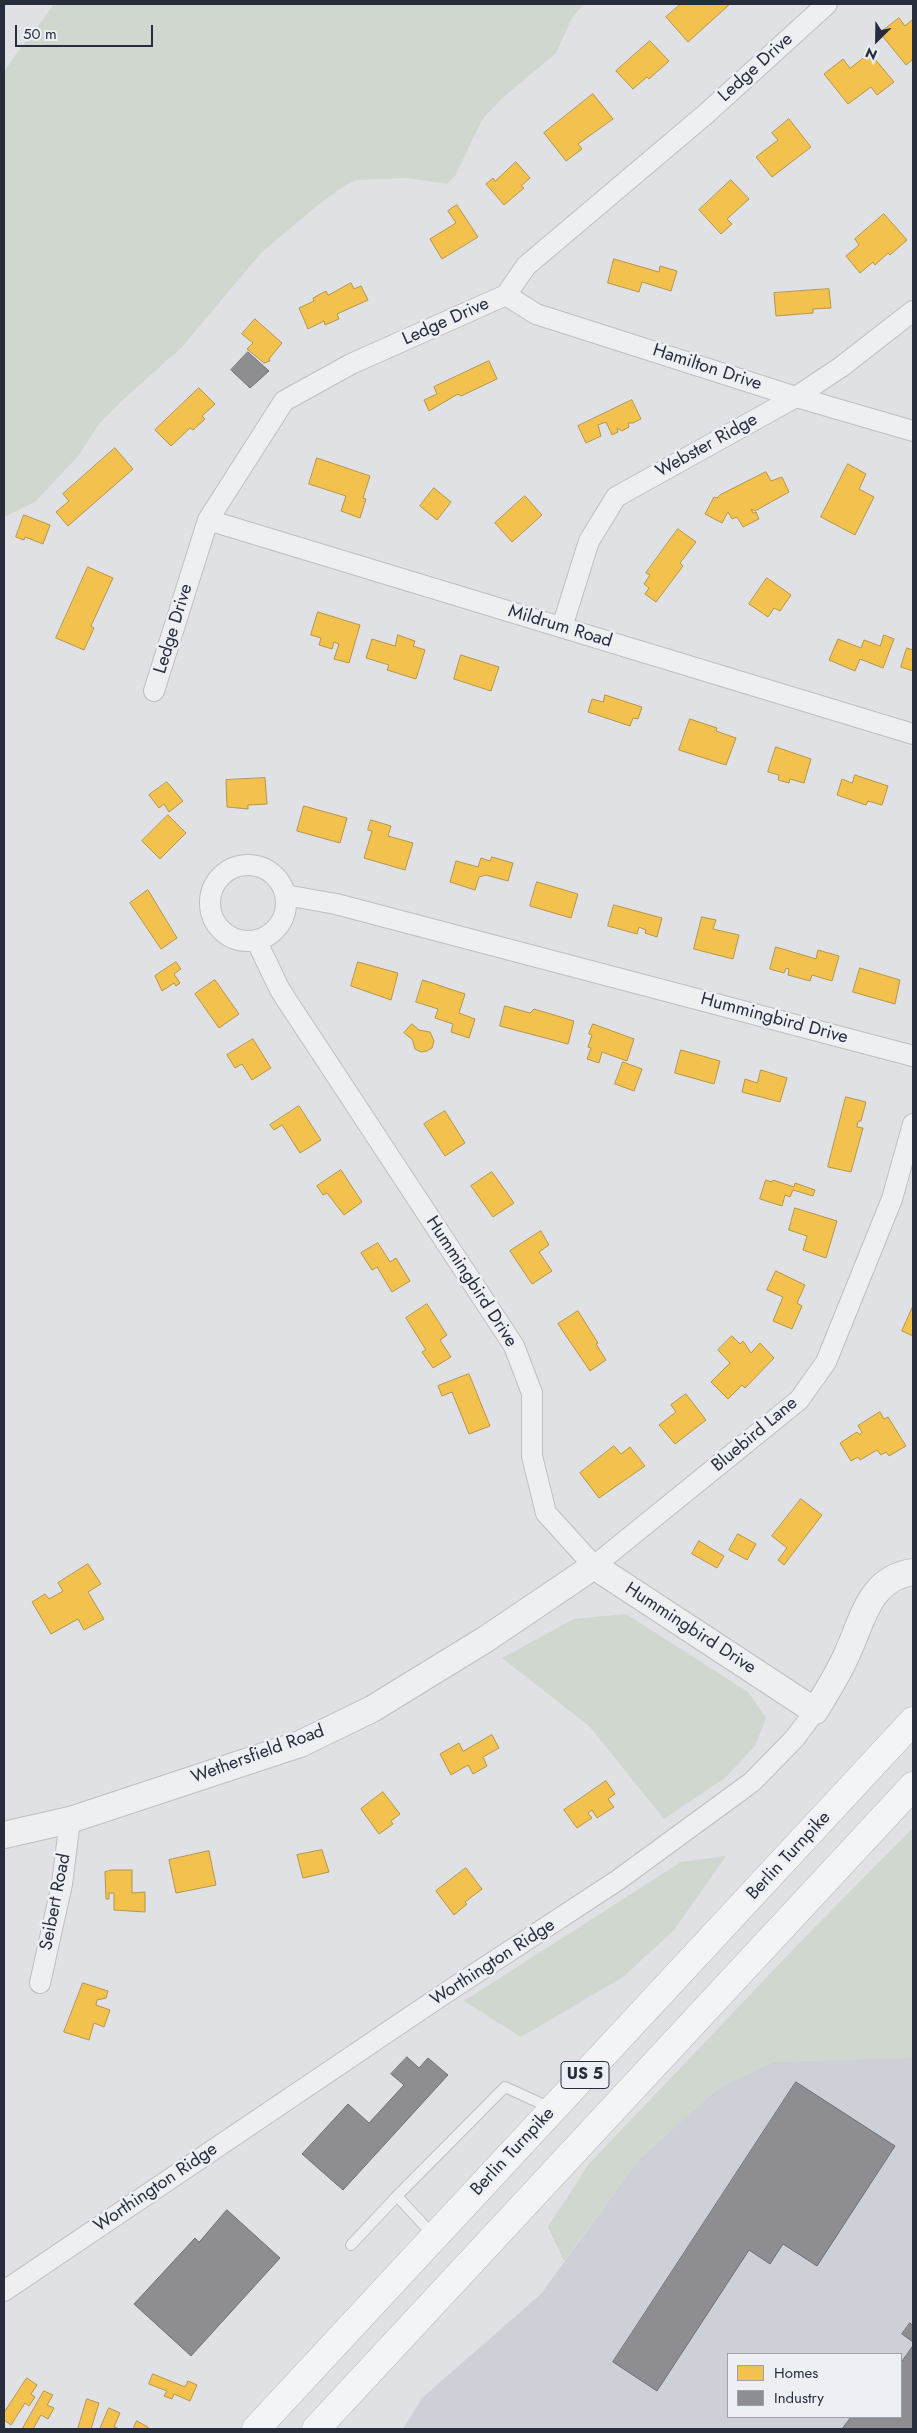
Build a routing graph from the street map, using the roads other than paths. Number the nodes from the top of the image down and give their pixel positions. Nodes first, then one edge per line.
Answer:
1 (827, 4) edge
2 (506, 295) junction
3 (913, 311) edge
4 (796, 397) junction
5 (913, 431) edge
6 (208, 520) junction
7 (562, 627) junction
8 (154, 691) dead end
9 (913, 734) edge
10 (285, 895) junction
11 (256, 940) junction
12 (913, 1056) edge
13 (913, 1124) edge
14 (594, 1566) junction
15 (913, 1572) edge
16 (815, 1711) junction
17 (913, 1721) edge
18 (913, 1786) edge
19 (70, 1820) junction
20 (4, 1835) edge
21 (40, 1984) dead end
22 (554, 2109) junction
23 (398, 2196) junction
24 (435, 2237) junction
25 (351, 2245) dead end
26 (4, 2291) edge
27 (256, 2429) edge
28 (316, 2429) edge

1 - 2 street, Ledge Drive
2 - 4 street, Hamilton Drive
2 - 6 street, Ledge Drive
3 - 4 street, Webster Ridge
4 - 5 street, Hamilton Drive
4 - 7 street, Webster Ridge
6 - 7 street, Mildrum Road
6 - 8 street, Ledge Drive
7 - 9 street, Mildrum Road
10 - 11 street
10 - 11 street
10 - 12 street, Hummingbird Drive
11 - 14 street, Hummingbird Drive
13 - 14 street, Bluebird Lane
14 - 16 street, Hummingbird Drive
14 - 19 street, Wethersfield Road
15 - 16 street, Worthington Ridge
16 - 26 street, Worthington Ridge
17 - 22 highway, Berlin Turnpike / US 5
18 - 28 highway, US 5
19 - 20 street, Wethersfield Road
19 - 21 street, Seibert Road
22 - 23 lane
22 - 24 highway, Berlin Turnpike / US 5
23 - 24 lane
23 - 25 lane
24 - 27 highway, Berlin Turnpike / US 5

